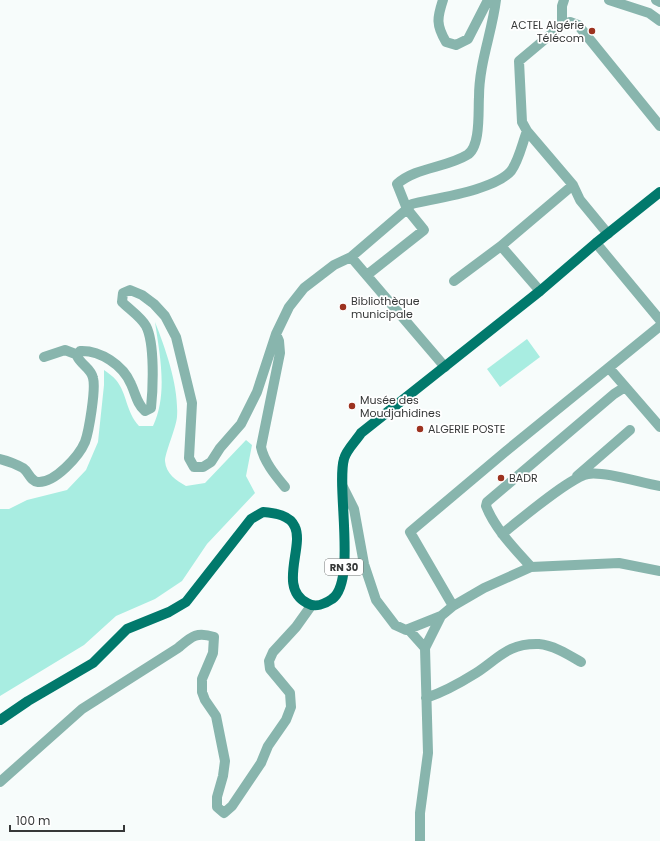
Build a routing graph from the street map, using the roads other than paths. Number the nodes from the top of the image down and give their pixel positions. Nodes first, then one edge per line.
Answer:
1 (443, 0) edge
2 (488, 0) edge
3 (496, 0) edge
4 (564, 0) edge
5 (610, 0) edge
6 (656, 0) edge
7 (660, 2) edge
8 (660, 21) edge
9 (562, 25) junction
10 (660, 126) edge
11 (527, 131) junction
12 (573, 185) junction
13 (660, 192) edge
14 (407, 209) junction
15 (608, 234) junction
16 (596, 243) junction
17 (500, 246) junction
18 (351, 257) junction
19 (367, 275) junction
20 (454, 281) dead end
21 (540, 291) junction
22 (660, 320) edge
23 (660, 326) edge
24 (276, 334) junction
25 (78, 355) junction
26 (44, 357) dead end
27 (445, 367) junction
28 (609, 368) junction
29 (625, 387) junction
30 (660, 427) edge
31 (630, 430) dead end
32 (0, 459) edge
33 (571, 481) junction
34 (660, 486) edge
35 (285, 487) dead end
36 (343, 487) junction
37 (502, 534) junction
38 (532, 568) junction
39 (660, 571) edge
40 (311, 606) junction
41 (453, 606) junction
42 (441, 616) junction
43 (408, 629) junction
44 (425, 648) junction
45 (581, 662) dead end
46 (426, 698) junction
47 (0, 720) edge
48 (0, 782) edge
49 (420, 841) edge

1 - 2 street
3 - 14 street
4 - 9 street
5 - 8 street
6 - 7 street
9 - 10 street
9 - 11 street
11 - 12 street
11 - 14 street
12 - 15 street
12 - 17 street
13 - 15 main road, RN 30
14 - 18 street
14 - 19 street
15 - 16 main road, RN 30
16 - 21 main road, RN 30
16 - 22 street
17 - 20 street
17 - 21 street
18 - 19 street
18 - 24 street
19 - 27 street
21 - 27 main road, RN 30
23 - 28 street
24 - 25 street
24 - 35 street
25 - 26 street
25 - 32 street
27 - 36 main road, RN 30
28 - 29 street
28 - 41 street
29 - 30 street
29 - 37 street
31 - 33 street
33 - 34 street
33 - 37 street
36 - 40 main road, RN 30
36 - 43 street
37 - 38 street
38 - 39 street
38 - 41 street
40 - 47 main road
40 - 48 street
41 - 42 street
42 - 43 street
42 - 44 street
43 - 44 street
44 - 46 street
45 - 46 street
46 - 49 street

